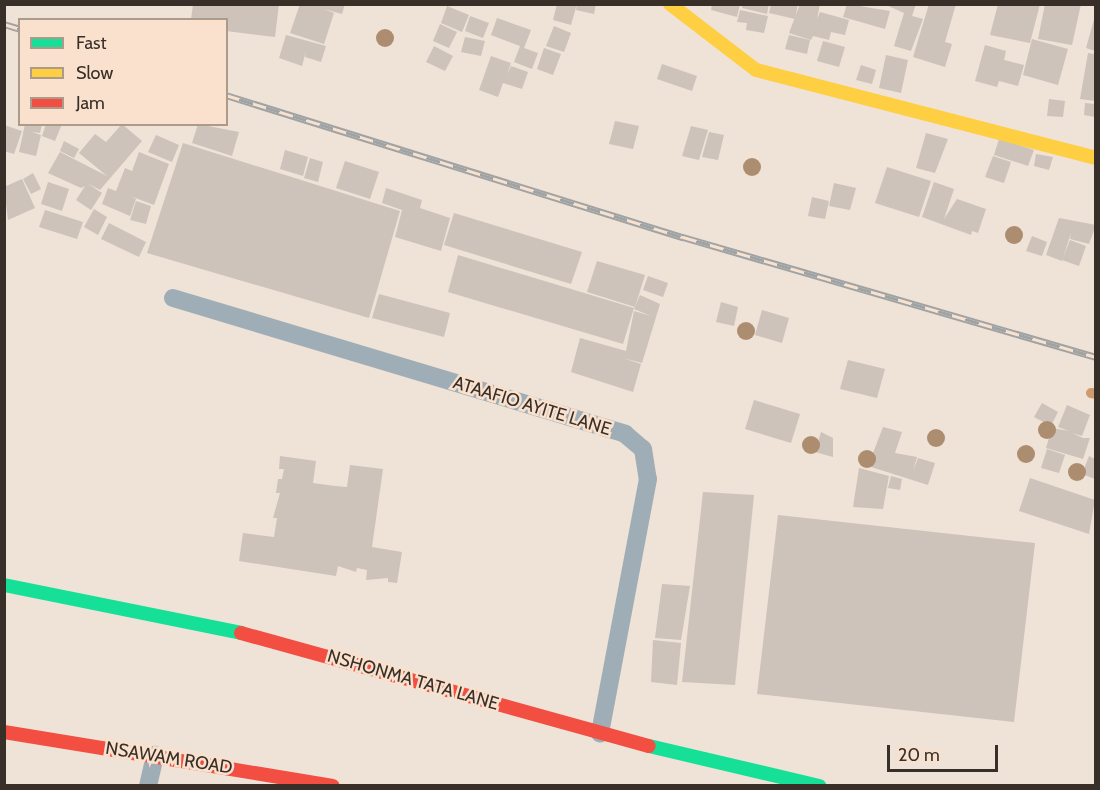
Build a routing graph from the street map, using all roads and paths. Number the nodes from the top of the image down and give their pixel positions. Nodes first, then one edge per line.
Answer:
1 (670, 4) edge
2 (1095, 158) edge
3 (173, 298) dead end
4 (4, 585) edge
5 (4, 732) edge
6 (600, 734) junction
7 (154, 755) junction
8 (148, 786) edge
9 (333, 786) edge
10 (819, 786) edge

1 - 2 main road
3 - 6 lane, ATAAFIO AYITE LANE
4 - 6 main road, NSHONMA TATA LANE
5 - 7 main road, NSAWAM ROAD
6 - 10 main road, NSHONMA TATA LANE
7 - 8 lane
7 - 9 main road, NSAWAM ROAD

